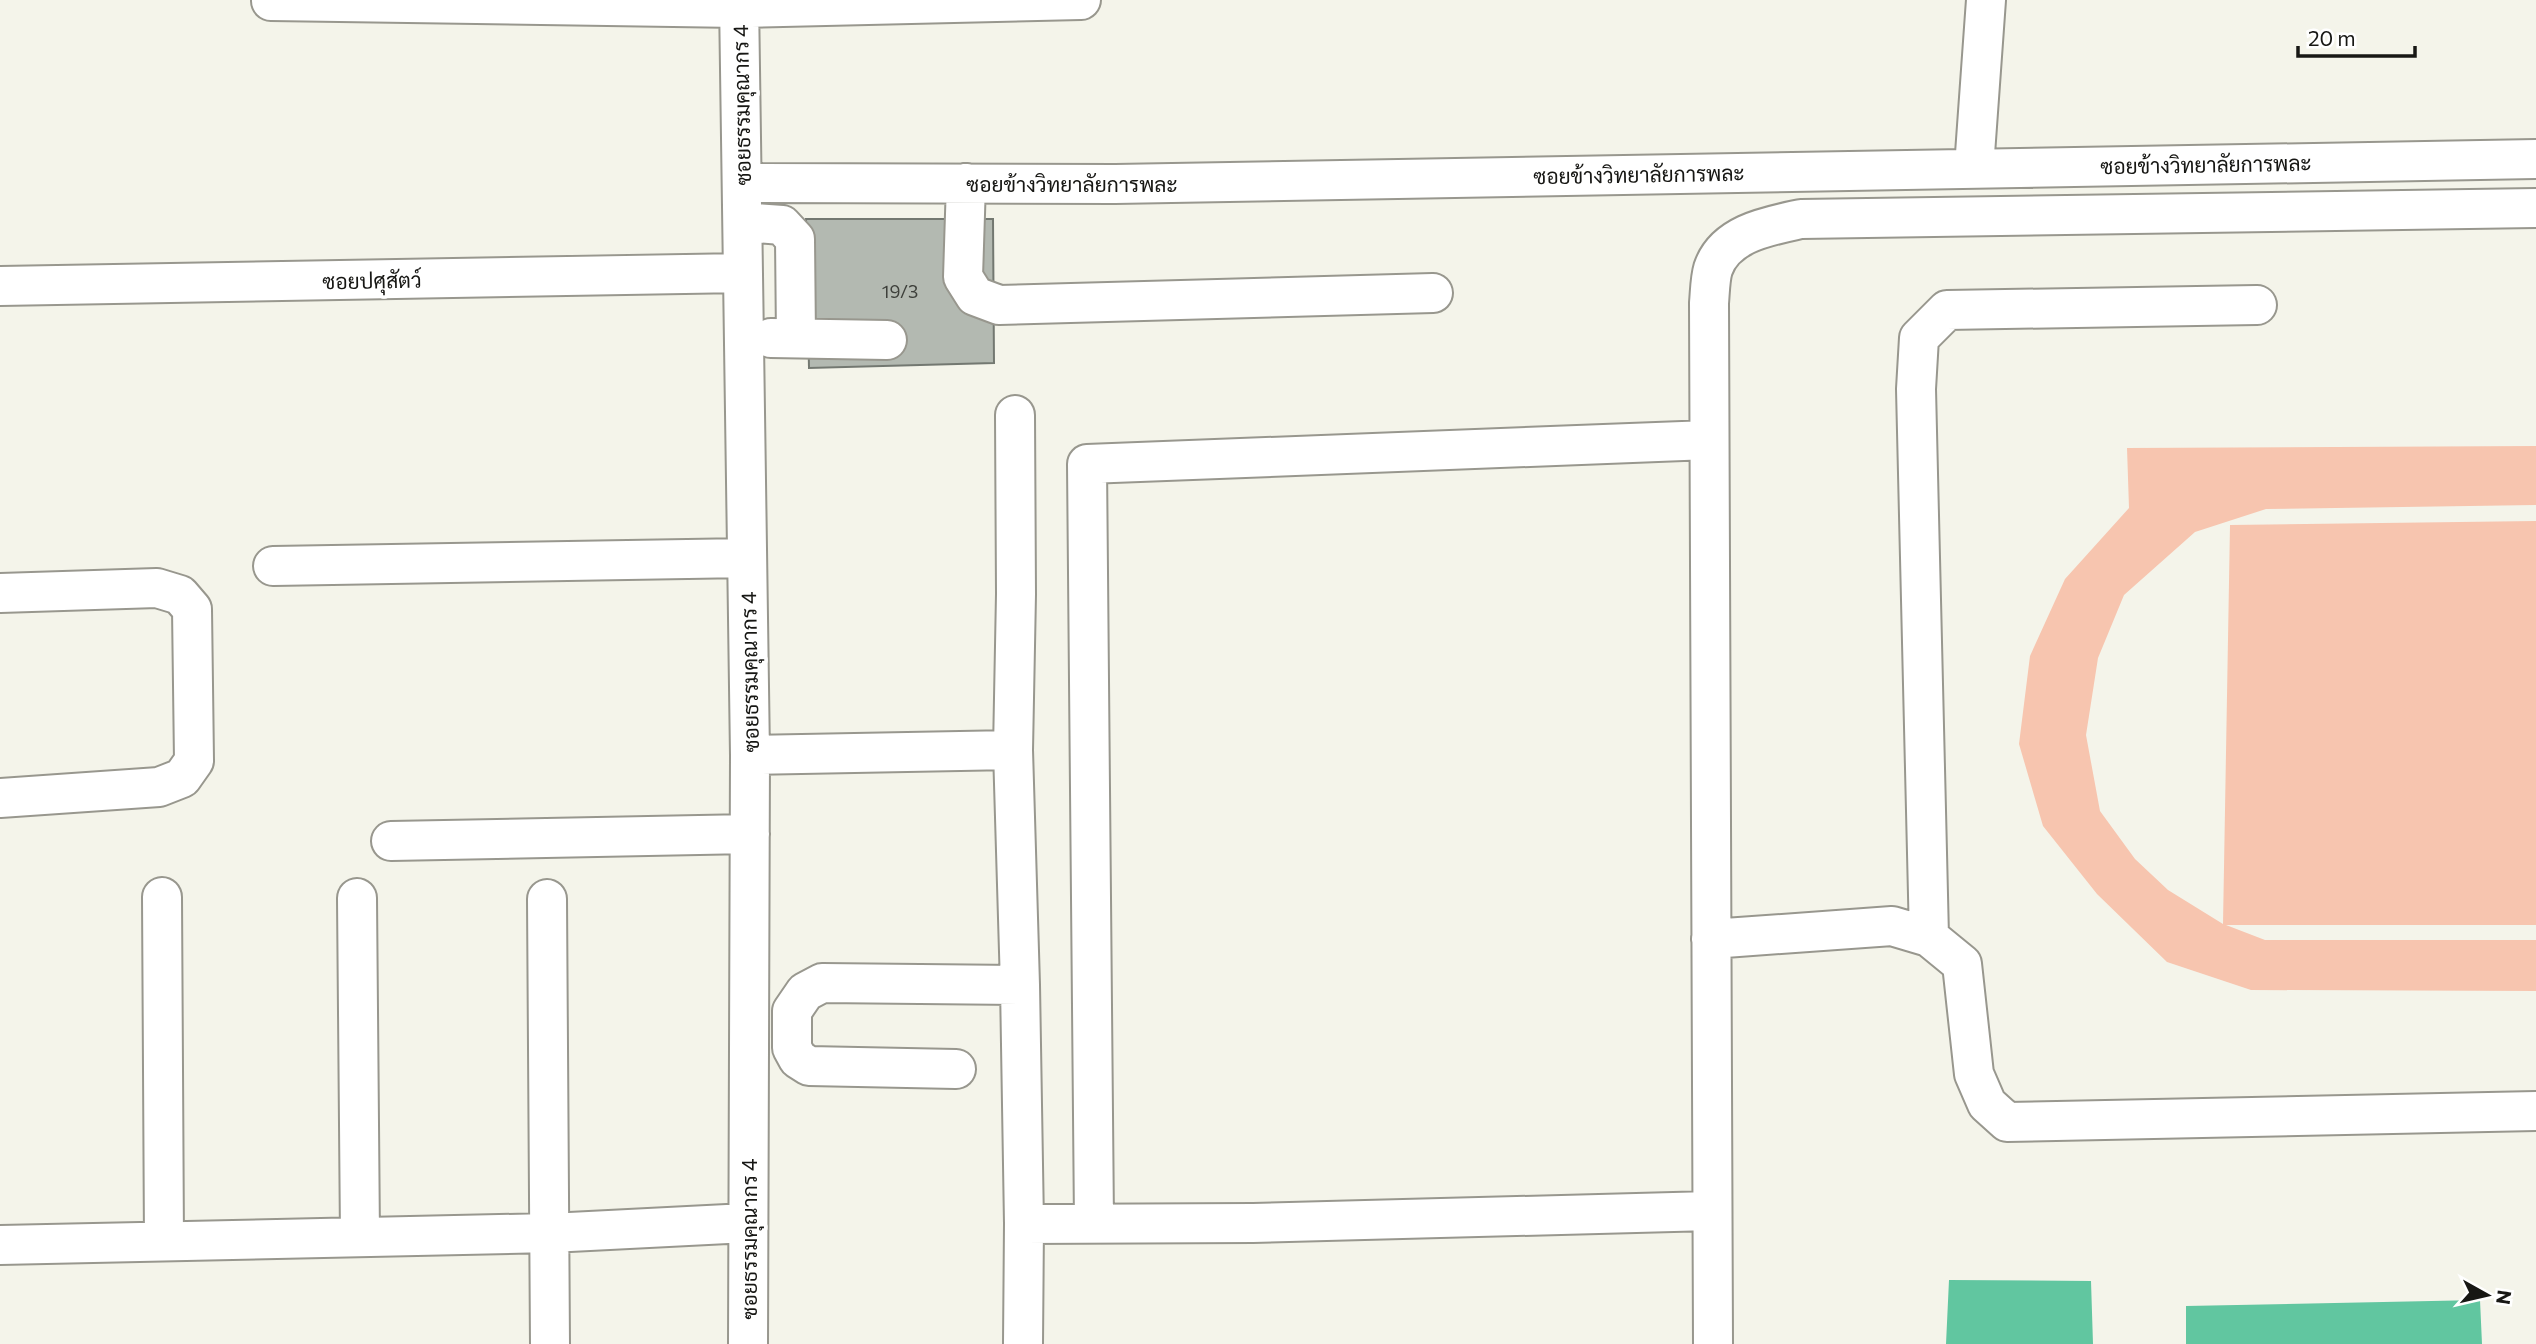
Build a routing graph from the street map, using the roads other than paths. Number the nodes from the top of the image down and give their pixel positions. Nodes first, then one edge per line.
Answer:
1 (1081, 0) edge
2 (1986, 0) edge
3 (271, 1) edge
4 (739, 4) edge
5 (2536, 159) edge
6 (1974, 168) junction
7 (742, 183) junction
8 (965, 183) junction
9 (2536, 208) edge
10 (743, 222) junction
11 (743, 273) junction
12 (0, 286) edge
13 (1433, 293) dead end
14 (2257, 305) dead end
15 (796, 338) junction
16 (744, 339) junction
17 (887, 340) dead end
18 (1015, 415) dead end
19 (1709, 440) junction
20 (747, 558) junction
21 (273, 566) dead end
22 (0, 593) edge
23 (1013, 750) junction
24 (750, 755) junction
25 (0, 798) edge
26 (750, 834) junction
27 (391, 841) dead end
28 (162, 897) dead end
29 (357, 898) dead end
30 (547, 899) dead end
31 (1929, 937) junction
32 (1711, 939) junction
33 (1020, 985) junction
34 (956, 1069) dead end
35 (2536, 1111) edge
36 (1711, 1211) junction
37 (747, 1223) junction
38 (1094, 1223) junction
39 (1024, 1224) junction
40 (550, 1233) junction
41 (360, 1237) junction
42 (164, 1241) junction
43 (0, 1245) edge
44 (550, 1344) edge
45 (748, 1344) edge
46 (1023, 1344) edge
47 (1713, 1344) edge

1 - 4 street
2 - 6 street
3 - 4 street
4 - 7 street, ซอยธรรมคุณากร 4
5 - 6 street, ซอยข้างวิทยาลัยการพละ
6 - 8 street, ซอยข้างวิทยาลัยการพละ
7 - 8 street, ซอยข้างวิทยาลัยการพละ
7 - 10 street, ซอยธรรมคุณากร 4
8 - 13 street
9 - 19 street
10 - 11 street, ซอยธรรมคุณากร 4
10 - 15 street
11 - 12 street, ซอยปศุสัตว์
11 - 16 street, ซอยธรรมคุณากร 4
14 - 31 street
15 - 16 street
15 - 17 street
16 - 20 street, ซอยธรรมคุณากร 4
18 - 23 street
19 - 32 street
19 - 38 street
20 - 21 street
20 - 24 street, ซอยธรรมคุณากร 4
22 - 25 street
23 - 24 street
23 - 33 street
24 - 26 street, ซอยธรรมคุณากร 4
26 - 27 street
26 - 37 street, ซอยธรรมคุณากร 4
28 - 42 street
29 - 41 street
30 - 40 street
31 - 32 street
31 - 35 street
32 - 36 street
33 - 34 street
33 - 39 street
36 - 38 street
36 - 47 street
37 - 40 street
37 - 45 street, ซอยธรรมคุณากร 4
38 - 39 street
39 - 46 street
40 - 41 street
40 - 44 street
41 - 42 street
42 - 43 street

